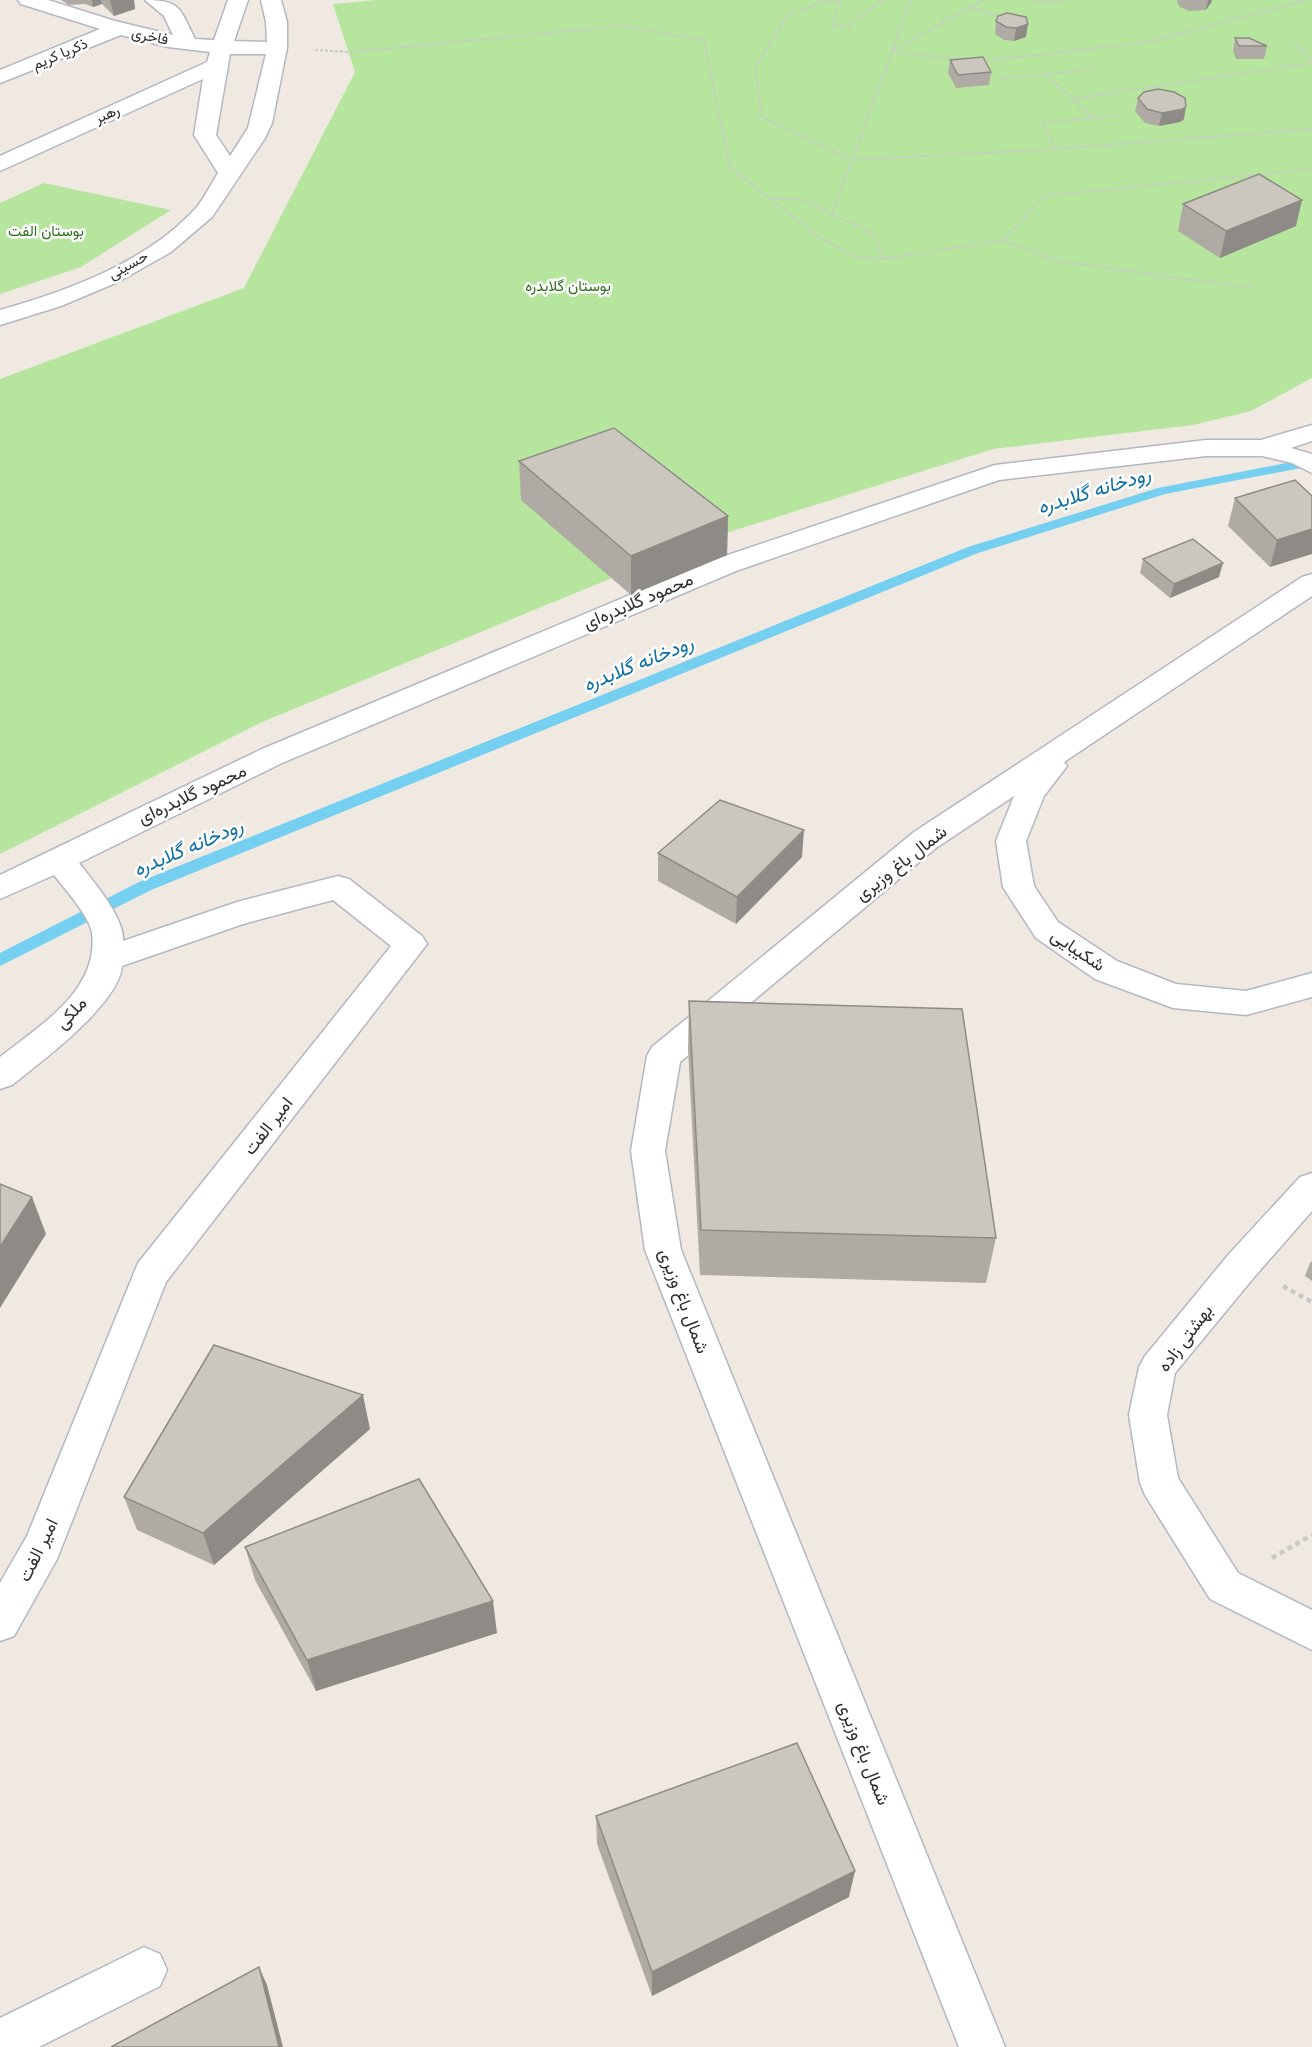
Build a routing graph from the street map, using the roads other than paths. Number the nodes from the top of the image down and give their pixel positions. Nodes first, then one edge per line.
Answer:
1 (28, 0) edge
2 (155, 0) edge
3 (238, 0) edge
4 (271, 0) edge
5 (119, 29) junction
6 (187, 44) junction
7 (277, 48) junction
8 (219, 57) junction
9 (0, 77) edge
10 (0, 164) edge
11 (229, 172) junction
12 (0, 318) edge
13 (1308, 452) edge
14 (1312, 584) edge
15 (1069, 746) junction
16 (57, 858) junction
17 (0, 888) edge
18 (107, 945) junction
19 (1312, 985) edge
20 (0, 1076) edge
21 (1312, 1187) edge
22 (0, 1622) edge
23 (1312, 1631) edge
24 (144, 1970) dead end
25 (0, 2042) edge
26 (982, 2047) edge

1 - 5 street, فاخری
2 - 6 street
3 - 8 street
4 - 7 street, حسینی
5 - 6 street, فاخری
5 - 9 street, ذکریا کریم
6 - 8 street, فاخری
7 - 8 street, فاخری
7 - 11 street, حسینی
8 - 10 street, رهبر
8 - 11 street
11 - 12 street, حسینی
13 - 16 street, محمود گلابدره‌ای
14 - 15 street, شمال باغ وزیری
15 - 19 street, شکیبایی
15 - 26 street, شمال باغ وزیری
16 - 17 street, محمود گلابدره‌ای
16 - 18 street
18 - 20 street, ملکی
18 - 22 street, امیر الفت
21 - 23 street, بهشتی زاده
24 - 25 street

